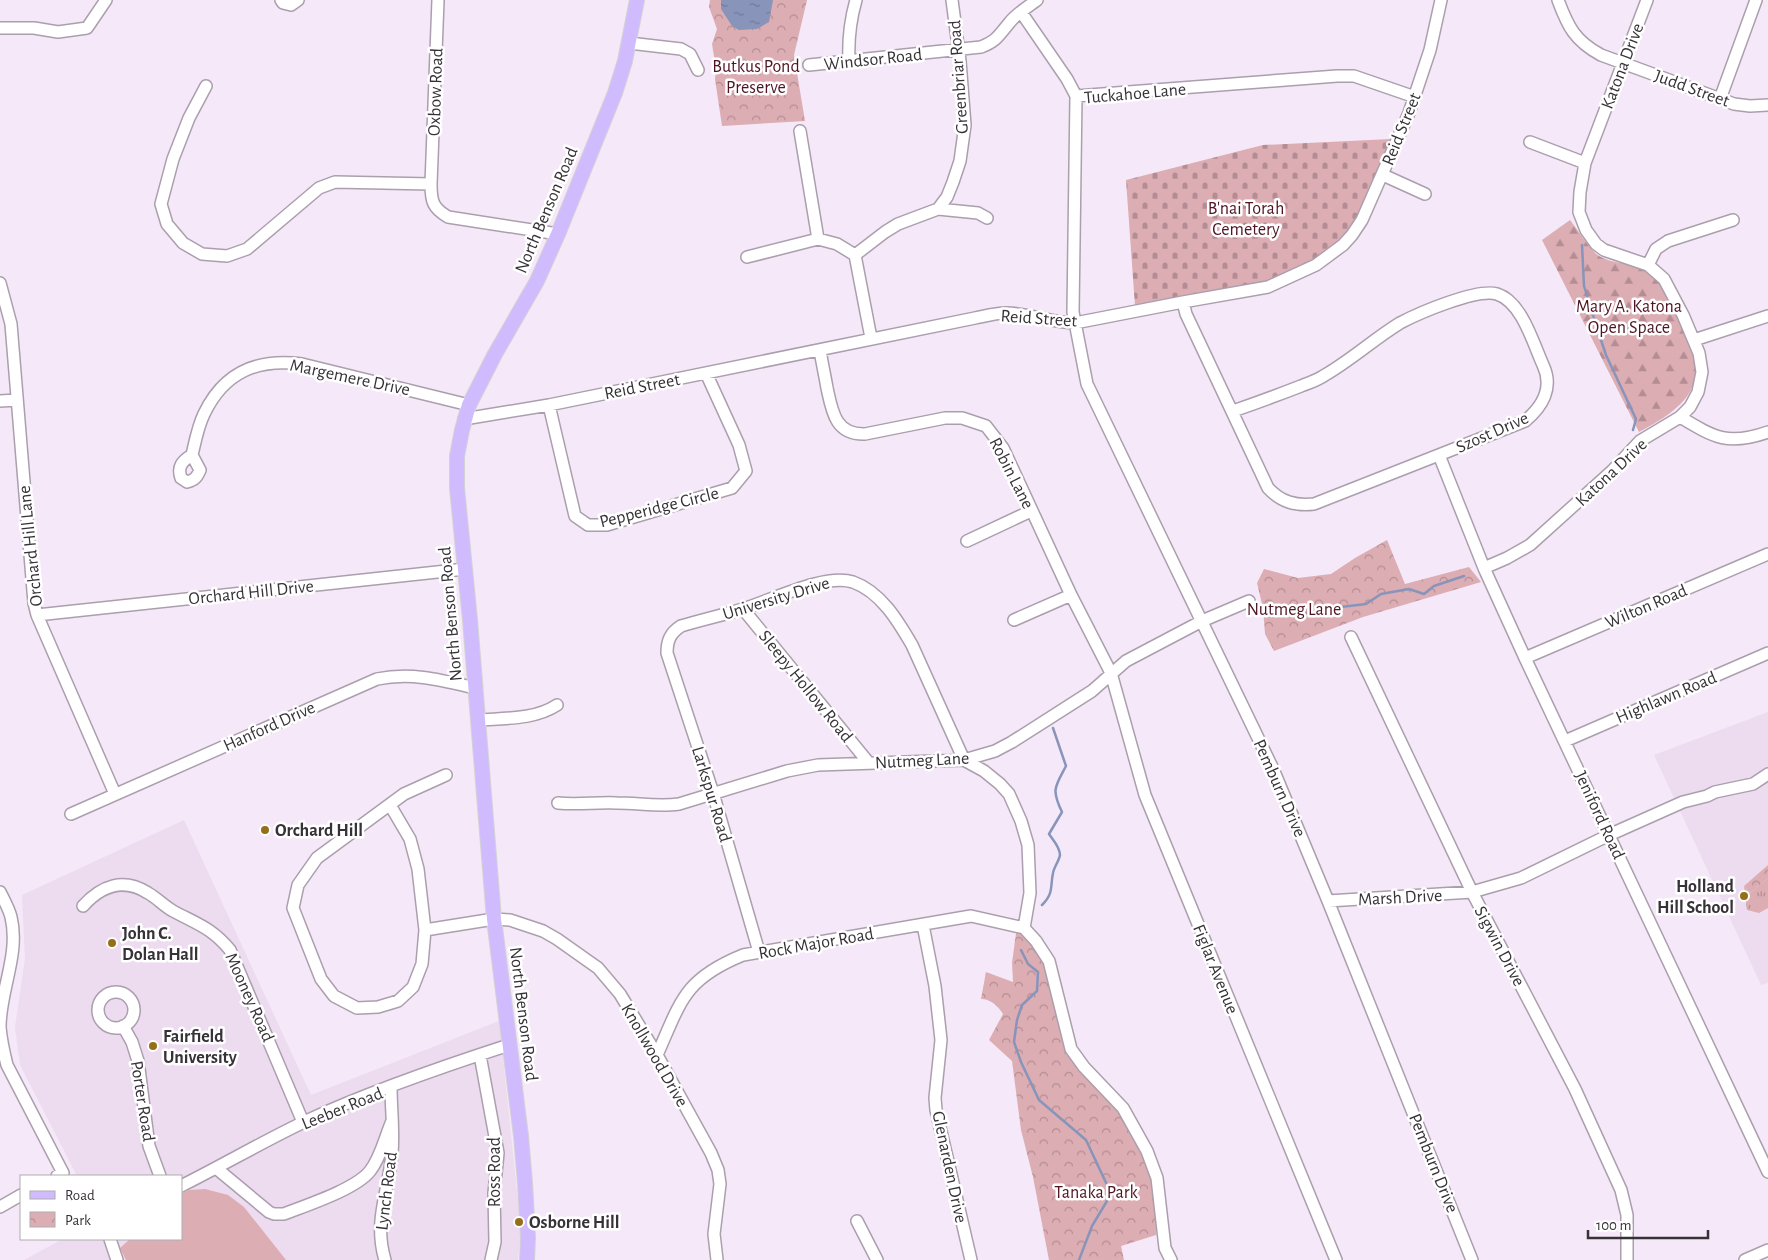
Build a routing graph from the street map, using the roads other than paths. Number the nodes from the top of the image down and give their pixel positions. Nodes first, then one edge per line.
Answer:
1 (106, 0) edge
2 (281, 0) edge
3 (298, 0) edge
4 (438, 0) edge
5 (636, 0) edge
6 (856, 0) edge
7 (952, 0) edge
8 (1037, 0) edge
9 (1441, 0) edge
10 (1558, 0) edge
11 (1647, 0) edge
12 (1756, 0) edge
13 (1021, 12) junction
14 (0, 28) edge
15 (629, 43) junction
16 (959, 51) junction
17 (849, 61) junction
18 (1622, 63) junction
19 (809, 65) dead end
20 (698, 70) dead end
21 (206, 86) dead end
22 (1076, 96) junction
23 (1415, 97) junction
24 (1720, 99) junction
25 (1768, 105) edge
26 (800, 131) dead end
27 (1530, 142) dead end
28 (1585, 163) junction
29 (1383, 175) junction
30 (431, 184) junction
31 (1425, 194) dead end
32 (938, 209) junction
33 (987, 218) dead end
34 (1733, 220) dead end
35 (558, 234) junction
36 (818, 239) junction
37 (855, 255) junction
38 (747, 257) dead end
39 (1648, 265) junction
40 (0, 283) edge
41 (1182, 302) junction
42 (1768, 316) edge
43 (1075, 323) junction
44 (871, 338) junction
45 (1694, 340) junction
46 (820, 350) junction
47 (706, 373) junction
48 (16, 400) junction
49 (0, 401) edge
50 (469, 405) junction
51 (550, 405) junction
52 (1233, 412) junction
53 (1680, 417) junction
54 (464, 419) junction
55 (1768, 432) edge
56 (192, 455) dead end
57 (1439, 455) junction
58 (1031, 511) junction
59 (967, 541) dead end
60 (1768, 554) edge
61 (1484, 568) junction
62 (465, 569) junction
63 (1071, 595) junction
64 (1249, 601) dead end
65 (743, 609) junction
66 (37, 615) junction
67 (1014, 620) dead end
68 (1202, 622) junction
69 (670, 636) joint
70 (1351, 637) dead end
71 (1768, 653) edge
72 (1525, 658) junction
73 (1111, 673) junction
74 (475, 688) junction
75 (557, 705) dead end
76 (478, 720) junction
77 (1565, 741) junction
78 (964, 760) junction
79 (868, 762) junction
80 (1768, 774) edge
81 (446, 775) dead end
82 (1768, 782) edge
83 (713, 793) junction
84 (115, 794) junction
85 (1707, 796) junction
86 (558, 803) dead end
87 (390, 805) junction
88 (71, 814) dead end
89 (1609, 835) junction
90 (0, 892) edge
91 (1472, 892) junction
92 (1328, 901) junction
93 (83, 906) dead end
94 (494, 919) junction
95 (923, 925) junction
96 (1024, 928) junction
97 (425, 930) junction
98 (759, 952) junction
99 (123, 1026) dead end
100 (509, 1045) junction
101 (480, 1055) junction
102 (657, 1055) junction
103 (391, 1087) junction
104 (392, 1121) junction
105 (304, 1122) junction
106 (216, 1168) junction
107 (1768, 1172) edge
108 (60, 1175) edge
109 (160, 1175) edge
110 (182, 1185) edge
111 (20, 1197) edge
112 (0, 1207) edge
113 (857, 1221) dead end
114 (110, 1240) edge
115 (1768, 1250) edge
116 (117, 1260) edge
117 (385, 1260) edge
118 (490, 1260) edge
119 (527, 1260) edge
120 (718, 1260) edge
121 (877, 1260) edge
122 (970, 1260) edge
123 (1171, 1260) edge
124 (1336, 1260) edge
125 (1472, 1260) edge
126 (1626, 1260) edge
127 (1745, 1260) edge

1 - 14 street
2 - 3 street
4 - 30 street, Oxbow Road
5 - 15 main road, North Benson Road
6 - 17 street
7 - 16 street, Greenbriar Road
8 - 13 street, Windsor Road
9 - 23 street, Reid Street
10 - 18 street, Judd Street
11 - 18 street, Katona Drive
12 - 24 street
13 - 16 street, Windsor Road
13 - 22 street
15 - 20 street
15 - 35 main road, North Benson Road
16 - 17 street, Windsor Road
16 - 32 street, Greenbriar Road
17 - 19 street, Windsor Road
18 - 24 street, Judd Street
18 - 28 street, Katona Drive
21 - 30 street
22 - 23 street, Tuckahoe Lane
22 - 43 street, Tuckahoe Lane
23 - 29 street, Reid Street
24 - 25 street, Judd Street
26 - 36 street
27 - 28 street
28 - 39 street, Katona Drive
29 - 31 street
29 - 41 street, Reid Street
30 - 35 street, Oxbow Road
32 - 33 street
32 - 37 street
34 - 39 street
35 - 50 main road, North Benson Road
36 - 37 street
36 - 38 street
37 - 44 street
39 - 45 street, Katona Drive
40 - 48 street, Orchard Hill Lane
41 - 43 street, Reid Street
41 - 52 street, Szost Drive
42 - 45 street
43 - 44 street, Reid Street
43 - 68 street, Pemburn Drive
44 - 46 street, Reid Street
45 - 53 street, Katona Drive
46 - 47 street, Reid Street
46 - 58 street, Robin Lane
47 - 51 street, Reid Street
47 - 51 street, Pepperidge Circle
48 - 49 street
48 - 66 street, Orchard Hill Lane
50 - 54 main road, North Benson Road
50 - 56 street, Margemere Drive
51 - 54 street, Reid Street
52 - 57 street, Szost Drive
52 - 57 street, Szost Drive
53 - 55 street
53 - 61 street, Katona Drive
54 - 62 main road, North Benson Road
57 - 61 street, Jeniford Road
58 - 59 street
58 - 63 street, Robin Lane
60 - 72 street, Wilton Road
61 - 72 street, Jeniford Road
62 - 66 street, Orchard Hill Drive
62 - 74 main road, North Benson Road
63 - 67 street
63 - 73 street, Robin Lane
64 - 68 street, Nutmeg Lane
65 - 69 street, University Drive
65 - 78 street, University Drive
65 - 79 street, Sleepy Hollow Road
66 - 84 street, Orchard Hill Lane
68 - 73 street, Nutmeg Lane
68 - 92 street, Pemburn Drive
69 - 83 street, Larkspur Road
70 - 91 street, Sigwin Drive
71 - 77 street, Highlawn Road
72 - 77 street, Jeniford Road
73 - 78 street, Nutmeg Lane
73 - 124 street, Figlar Avenue
74 - 76 main road, North Benson Road
74 - 84 street, Hanford Drive
75 - 76 street
76 - 94 main road, North Benson Road
77 - 89 street, Jeniford Road
78 - 79 street, Nutmeg Lane
78 - 96 street
79 - 83 street, Nutmeg Lane
80 - 85 street
81 - 87 street
82 - 85 street
83 - 86 street, Nutmeg Lane
83 - 98 street, Larkspur Road
84 - 88 street, Hanford Drive
85 - 89 street, Marsh Drive
87 - 97 street
87 - 97 street
89 - 91 street, Marsh Drive
89 - 107 street, Jeniford Road
90 - 108 street
91 - 92 street, Marsh Drive
91 - 126 street, Sigwin Drive
92 - 125 street, Pemburn Drive
93 - 105 street, Mooney Road
94 - 97 street, Knollwood Drive
94 - 100 main road, North Benson Road
94 - 102 street, Knollwood Drive
95 - 96 street, Rock Major Road
95 - 98 street, Rock Major Road
95 - 122 street, Glenarden Drive
96 - 123 street
98 - 102 street, Rock Major Road
99 - 109 street, Porter Road
100 - 101 street, Leeber Road
100 - 119 main road, North Benson Road
101 - 103 street, Leeber Road
101 - 118 street, Ross Road
102 - 120 street, Knollwood Drive
103 - 104 street, Lynch Road
103 - 105 street, Leeber Road
104 - 106 street, Lynch Road
104 - 117 street, Lynch Road
105 - 106 street, Leeber Road
106 - 110 street, Leeber Road
111 - 112 street
113 - 121 street
114 - 116 street
115 - 127 street

